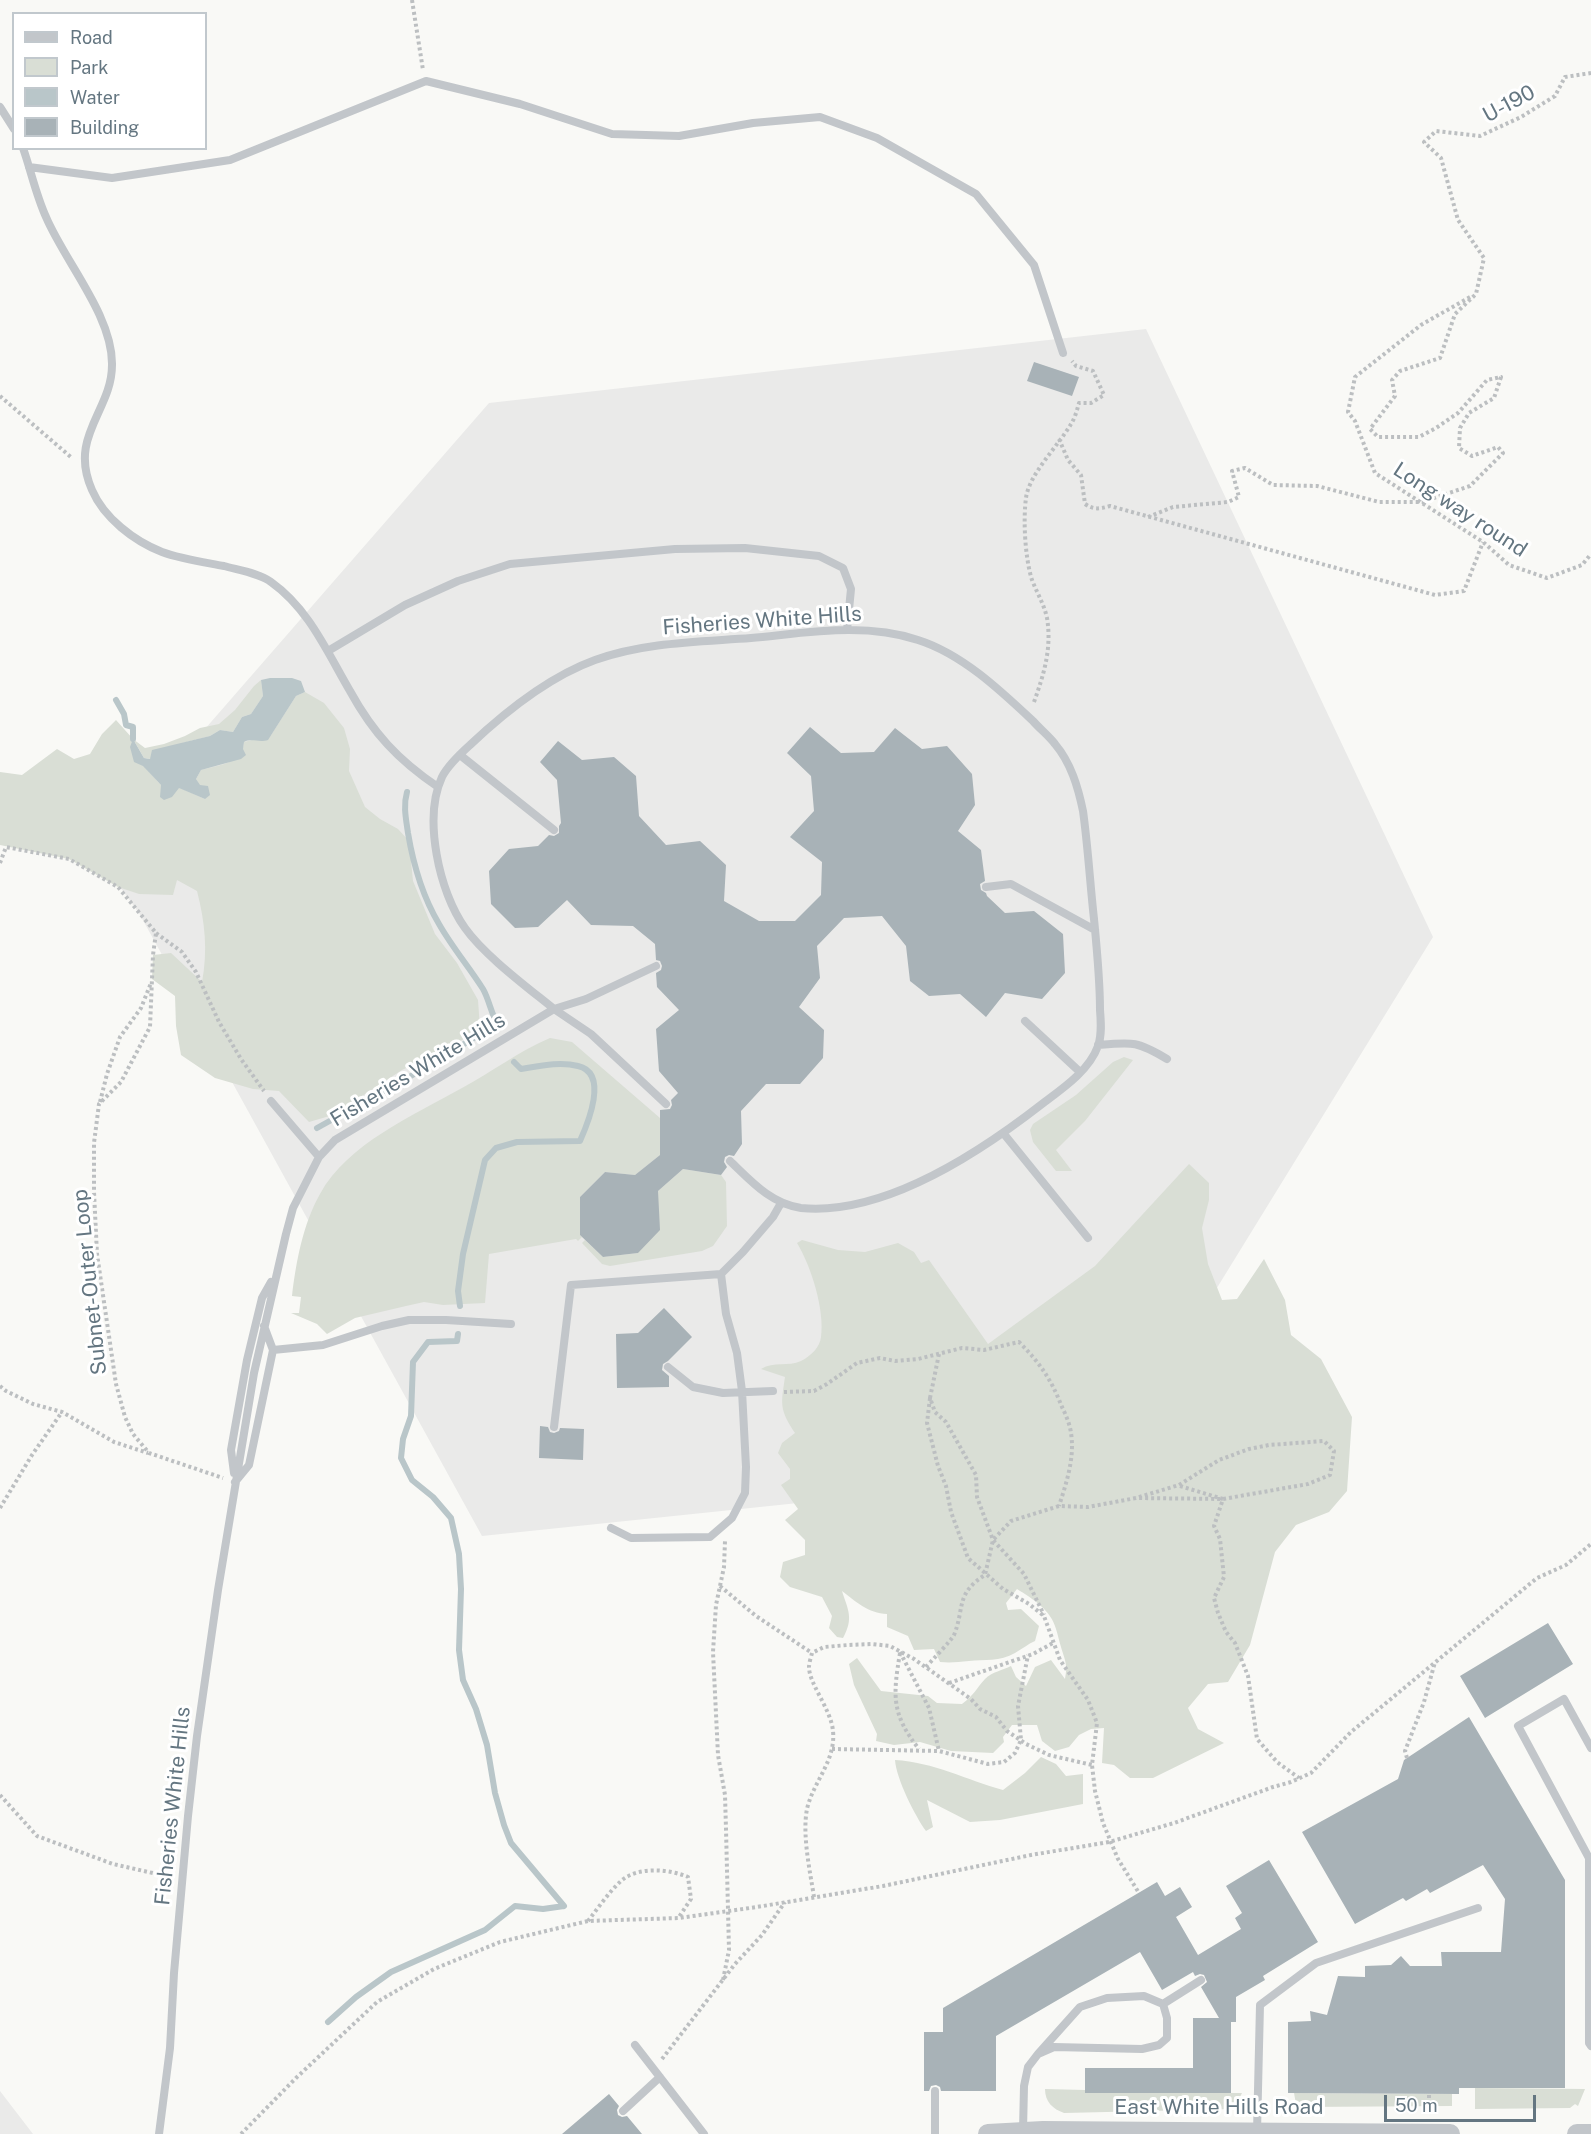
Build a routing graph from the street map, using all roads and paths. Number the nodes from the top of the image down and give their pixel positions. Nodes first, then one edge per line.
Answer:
1 (412, 0) edge
2 (1591, 74) edge
3 (426, 81) junction
4 (0, 107) edge
5 (12, 126) edge
6 (24, 150) edge
7 (30, 167) junction
8 (1476, 294) junction
9 (1063, 353) joint
10 (0, 396) edge
11 (1059, 439) junction
12 (85, 470) junction
13 (1422, 502) junction
14 (1148, 517) junction
15 (1484, 542) junction
16 (1591, 554) edge
17 (847, 630) junction
18 (328, 651) junction
19 (1028, 717) junction
20 (460, 755) junction
21 (438, 787) junction
22 (554, 830) dead end
23 (0, 845) edge
24 (6, 847) junction
25 (0, 863) edge
26 (986, 887) dead end
27 (1095, 930) junction
28 (156, 933) junction
29 (656, 966) dead end
30 (152, 980) junction
31 (554, 1009) junction
32 (1025, 1021) dead end
33 (1098, 1045) junction
34 (1167, 1059) dead end
35 (1080, 1072) junction
36 (271, 1101) joint
37 (99, 1104) junction
38 (666, 1104) dead end
39 (1004, 1134) junction
40 (318, 1157) junction
41 (730, 1161) dead end
42 (781, 1203) junction
43 (1088, 1238) dead end
44 (276, 1273) junction
45 (721, 1274) junction
46 (512, 1324) dead end
47 (264, 1326) junction
48 (273, 1350) junction
49 (939, 1354) junction
50 (668, 1367) dead end
51 (0, 1386) edge
52 (742, 1391) junction
53 (773, 1391) joint
54 (930, 1398) junction
55 (62, 1412) junction
56 (554, 1427) dead end
57 (149, 1453) junction
58 (235, 1482) junction
59 (1179, 1485) junction
60 (1136, 1498) junction
61 (1223, 1499) junction
62 (1059, 1506) junction
63 (0, 1508) edge
64 (726, 1522) junction
65 (611, 1528) dead end
66 (993, 1540) junction
67 (1591, 1544) edge
68 (985, 1575) junction
69 (720, 1586) junction
70 (1044, 1616) junction
71 (1053, 1643) junction
72 (900, 1651) junction
73 (812, 1653) junction
74 (1028, 1655) junction
75 (1435, 1662) junction
76 (926, 1667) junction
77 (949, 1683) junction
78 (1021, 1740) junction
79 (1591, 1748) edge
80 (832, 1749) junction
81 (920, 1750) junction
82 (939, 1751) junction
83 (1407, 1758) dead end
84 (1092, 1764) junction
85 (1299, 1779) junction
86 (0, 1795) edge
87 (1109, 1842) junction
88 (1590, 1858) edge
89 (182, 1880) junction
90 (1139, 1893) dead end
91 (813, 1897) junction
92 (785, 1902) junction
93 (1478, 1908) dead end
94 (727, 1911) junction
95 (679, 1918) junction
96 (588, 1921) junction
97 (723, 1980) junction
98 (1202, 1980) dead end
99 (1163, 2004) junction
100 (635, 2045) dead end
101 (1591, 2046) edge
102 (1038, 2054) junction
103 (654, 2069) junction
104 (660, 2077) junction
105 (935, 2091) dead end
106 (1429, 2094) dead end
107 (1429, 2110) dead end
108 (623, 2111) dead end
109 (1023, 2132) junction
110 (1257, 2132) junction
111 (1591, 2133) edge
112 (159, 2134) edge
113 (241, 2134) edge
114 (704, 2134) edge
115 (935, 2134) edge
116 (988, 2134) edge
117 (1450, 2134) edge
118 (1577, 2134) edge

1 - 3 path
2 - 8 path, U-190
3 - 7 lane
3 - 9 lane
4 - 5 lane
6 - 7 lane
7 - 12 lane
8 - 13 path, Long way round
8 - 13 path
9 - 11 path
10 - 12 path
11 - 14 path
11 - 19 path
12 - 18 lane
13 - 14 path
13 - 15 path, Long way round
14 - 15 path
15 - 16 path, Long way round
17 - 18 lane
17 - 19 lane, Fisheries White Hills
17 - 20 lane, Fisheries White Hills
18 - 21 lane
19 - 27 lane, Fisheries White Hills
20 - 21 lane, Fisheries White Hills
20 - 22 lane
21 - 31 lane, Fisheries White Hills
23 - 24 path
24 - 25 path
24 - 28 path
26 - 27 lane
27 - 33 lane, Fisheries White Hills
28 - 30 path
28 - 36 path
29 - 31 lane
30 - 37 path, Subnet-Outer Loop
30 - 37 path
31 - 38 lane, Fisheries White Hills
31 - 40 lane, Fisheries White Hills
32 - 35 lane
33 - 34 lane
33 - 35 lane, Fisheries White Hills
35 - 39 lane, Fisheries White Hills
36 - 40 lane
37 - 57 path, Subnet-Outer Loop
39 - 42 lane, Fisheries White Hills
39 - 43 lane
40 - 44 lane, Fisheries White Hills
41 - 42 lane, Fisheries White Hills
42 - 45 lane
44 - 47 lane, Fisheries White Hills
44 - 58 lane, Fisheries White Hills
45 - 52 lane
45 - 56 lane
46 - 48 lane
47 - 48 lane
47 - 58 lane, Fisheries White Hills
48 - 58 lane, Fisheries White Hills
49 - 53 path
49 - 54 path
49 - 62 path
50 - 52 lane
51 - 55 path
52 - 53 lane
52 - 64 lane
54 - 66 path
54 - 68 path
55 - 57 path
55 - 63 path
57 - 58 path
58 - 89 lane, Fisheries White Hills
59 - 60 path
59 - 61 path
59 - 61 path
60 - 61 path
60 - 62 path
61 - 85 path
62 - 66 path
64 - 65 lane
64 - 69 path
66 - 68 path
66 - 70 path
67 - 75 path
68 - 70 path
68 - 76 path
69 - 73 path
69 - 94 path
70 - 71 path
71 - 74 path
71 - 84 path
72 - 73 path
72 - 76 path
72 - 81 path
72 - 82 path
73 - 80 path
74 - 77 path
74 - 78 path
75 - 83 path
75 - 85 path
76 - 77 path
77 - 78 path
78 - 82 path
78 - 84 path
79 - 88 lane
80 - 81 path
80 - 91 path
81 - 82 path
84 - 87 path
85 - 87 path
86 - 89 path
87 - 90 path
87 - 91 path
88 - 101 lane
89 - 112 lane, Fisheries White Hills
91 - 92 path
92 - 94 path
92 - 97 path
93 - 110 lane
94 - 95 path
94 - 97 path
95 - 96 path
95 - 96 path
96 - 113 path
97 - 103 path
98 - 99 lane
99 - 102 lane
99 - 102 lane
100 - 103 lane
102 - 109 lane
103 - 104 lane
104 - 108 lane
104 - 114 lane
105 - 115 lane
106 - 107 path
109 - 110 street, East White Hills Road
109 - 116 street, East White Hills Road
110 - 117 street, East White Hills Road
111 - 118 street

